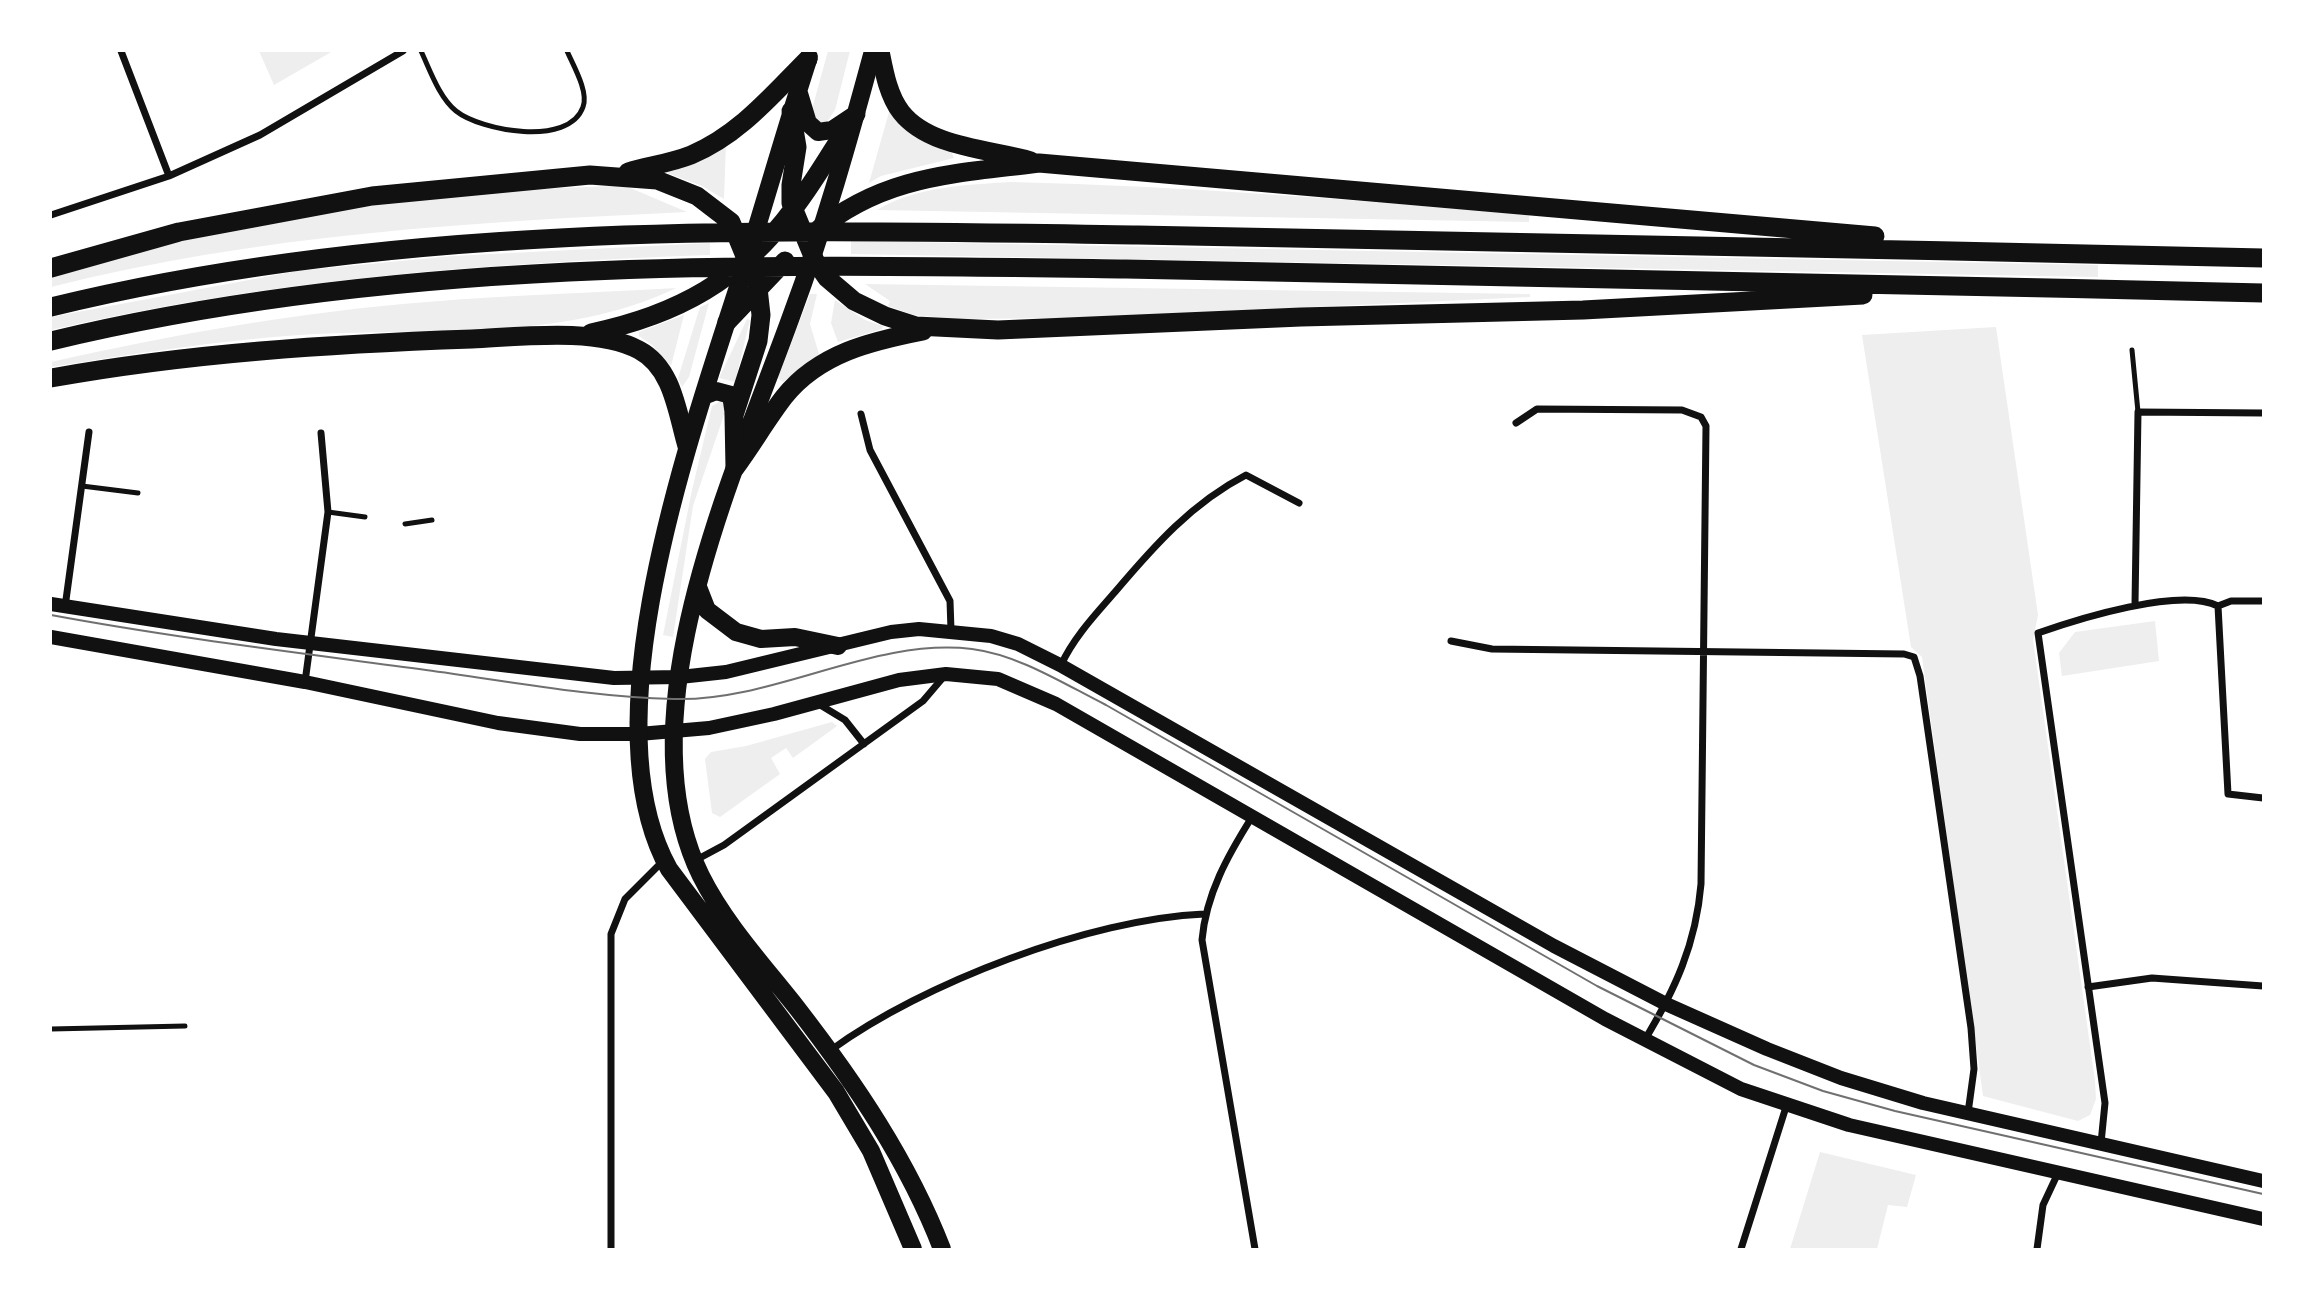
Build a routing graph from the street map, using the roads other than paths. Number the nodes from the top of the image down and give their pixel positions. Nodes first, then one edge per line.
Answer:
1 (121, 51) edge
2 (404, 51) edge
3 (421, 51) edge
4 (567, 51) edge
5 (873, 51) edge
6 (880, 51) edge
7 (391, 54) edge
8 (810, 55) edge
9 (798, 90) junction
10 (791, 111) junction
11 (856, 114) junction
12 (1038, 163) junction
13 (616, 175) junction
14 (169, 176) junction
15 (794, 205) junction
16 (51, 215) edge
17 (822, 227) junction
18 (809, 248) junction
19 (1987, 251) junction
20 (747, 257) junction
21 (2263, 258) edge
22 (51, 268) edge
23 (2003, 287) junction
24 (751, 293) junction
25 (2263, 293) edge
26 (51, 307) edge
27 (727, 322) joint
28 (935, 329) junction
29 (576, 336) junction
30 (51, 341) edge
31 (2132, 350) dead end
32 (51, 379) edge
33 (703, 396) junction
34 (2138, 412) junction
35 (2263, 413) edge
36 (861, 414) dead end
37 (734, 415) junction
38 (1516, 424) dead end
39 (89, 432) dead end
40 (321, 433) dead end
41 (687, 446) junction
42 (735, 468) junction
43 (82, 486) junction
44 (138, 493) dead end
45 (1299, 503) dead end
46 (328, 512) junction
47 (365, 517) dead end
48 (432, 520) dead end
49 (405, 524) dead end
50 (698, 587) junction
51 (2263, 601) edge
52 (2135, 604) junction
53 (58, 606) edge
54 (2218, 606) junction
55 (951, 630) junction
56 (51, 637) edge
57 (310, 641) junction
58 (1451, 641) dead end
59 (838, 646) junction
60 (1702, 652) junction
61 (1060, 665) junction
62 (946, 674) junction
63 (681, 677) junction
64 (640, 678) junction
65 (305, 681) junction
66 (817, 703) junction
67 (674, 731) junction
68 (639, 734) junction
69 (864, 744) junction
70 (2263, 798) edge
71 (1253, 817) junction
72 (664, 860) junction
73 (694, 861) junction
74 (1204, 914) junction
75 (2088, 986) junction
76 (2263, 986) edge
77 (1666, 1004) junction
78 (185, 1026) dead end
79 (51, 1029) edge
80 (1644, 1041) junction
81 (830, 1051) junction
82 (1786, 1107) junction
83 (1968, 1114) junction
84 (2101, 1144) junction
85 (2058, 1173) junction
86 (2263, 1181) edge
87 (2263, 1219) edge
88 (611, 1249) edge
89 (913, 1249) edge
90 (942, 1249) edge
91 (1255, 1249) edge
92 (1741, 1249) edge
93 (2037, 1249) edge

1 - 14 street
2 - 7 street
3 - 4 lane
5 - 11 main road
6 - 12 highway
7 - 14 street
8 - 9 main road
8 - 13 highway
9 - 10 main road
9 - 11 main road
10 - 15 highway
10 - 20 main road
11 - 15 highway
11 - 17 main road
12 - 17 highway
12 - 19 highway
13 - 20 highway
13 - 22 highway
14 - 16 street
15 - 18 highway
15 - 20 highway
17 - 18 highway
18 - 24 highway
18 - 28 highway
18 - 42 main road
19 - 21 highway
19 - 26 highway
20 - 24 highway
20 - 29 highway
23 - 25 highway
23 - 28 highway
23 - 30 highway
24 - 27 highway
24 - 37 highway
27 - 33 main road
28 - 42 highway
29 - 32 highway
29 - 41 highway
31 - 34 lane
33 - 37 main road
33 - 41 main road
34 - 35 street
34 - 52 street
36 - 55 street
37 - 42 highway
38 - 60 street
39 - 43 street
40 - 46 street
41 - 64 main road
42 - 50 main road
43 - 44 lane
43 - 53 street
45 - 61 street
46 - 47 lane
46 - 57 street
48 - 49 lane
50 - 59 main road
50 - 63 main road
51 - 54 street
52 - 54 street
52 - 75 street
53 - 57 main road
54 - 70 street
55 - 59 main road
55 - 61 main road
56 - 65 main road
57 - 64 main road
57 - 65 street
58 - 60 street
59 - 63 main road
60 - 77 street
60 - 83 street
61 - 77 main road
62 - 66 main road
62 - 69 street
62 - 71 main road
63 - 64 main road
63 - 67 main road
64 - 68 main road
65 - 68 main road
66 - 67 main road
66 - 69 street
67 - 68 main road
67 - 73 main road
68 - 72 main road
69 - 73 street
71 - 74 street
71 - 80 main road
72 - 88 street
72 - 89 main road
73 - 81 main road
74 - 81 street
74 - 91 street
75 - 76 street
75 - 84 street
77 - 80 street
77 - 83 main road
78 - 79 lane
80 - 82 main road
81 - 90 main road
82 - 85 main road
82 - 92 street
83 - 84 main road
84 - 86 main road
85 - 87 main road
85 - 93 street

